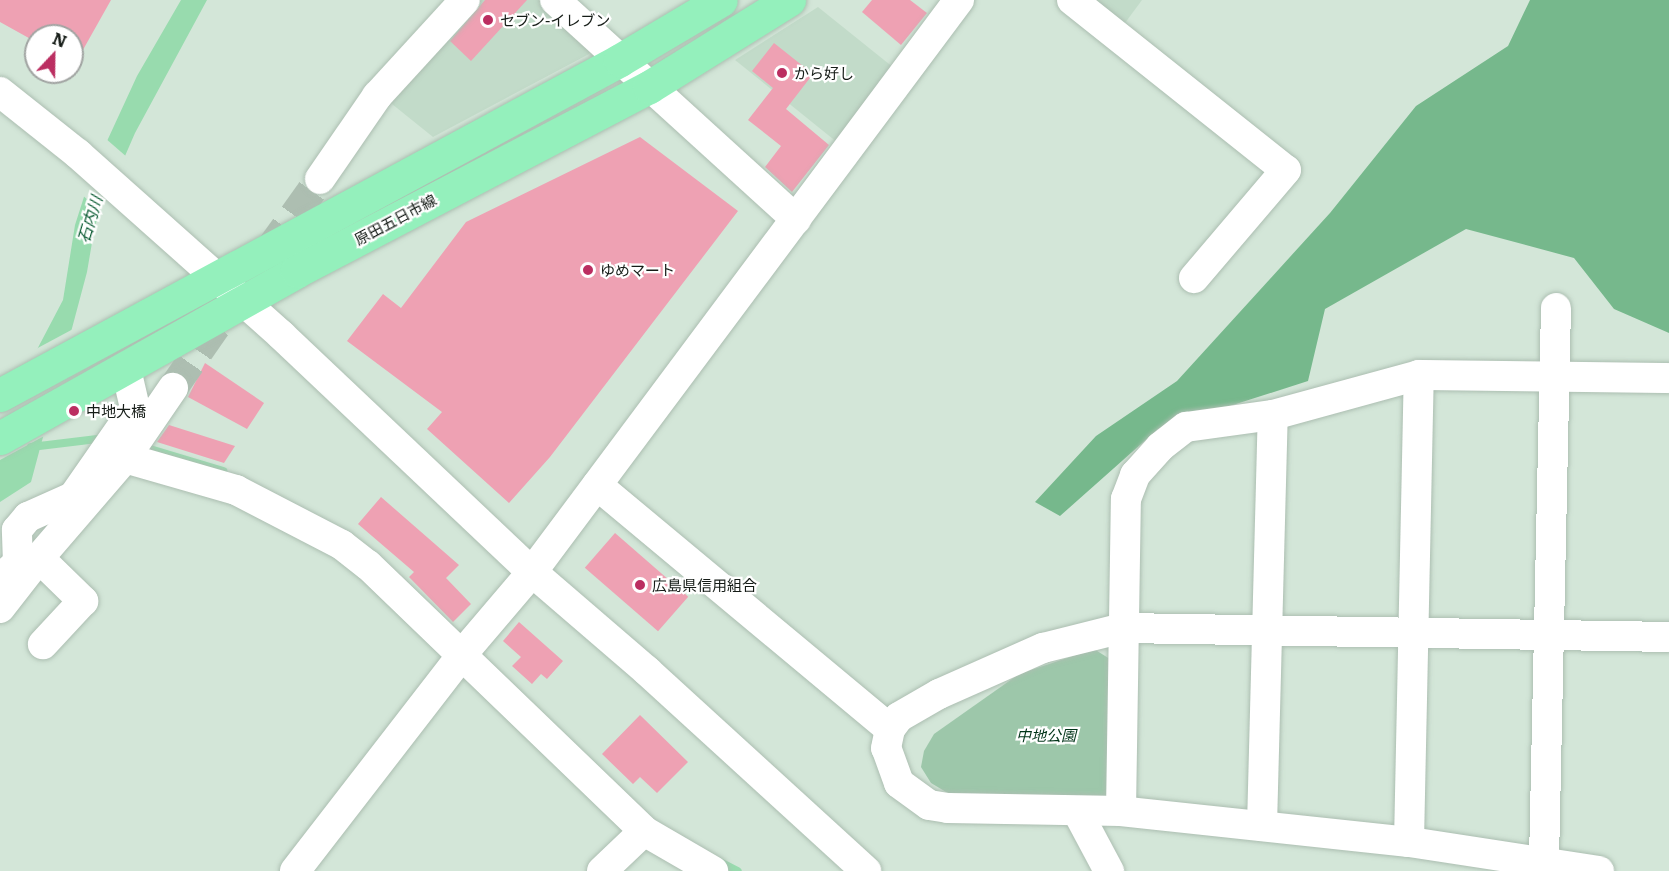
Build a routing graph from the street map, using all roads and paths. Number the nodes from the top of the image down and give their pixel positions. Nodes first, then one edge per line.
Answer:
1 (465, 0) edge
2 (555, 0) edge
3 (721, 0) edge
4 (789, 0) edge
5 (959, 0) edge
6 (1072, 0) edge
7 (620, 60) junction
8 (649, 87) junction
9 (0, 92) edge
10 (320, 179) tunnel mouth
11 (796, 219) junction
12 (1194, 278) dead end
13 (218, 279) junction
14 (244, 302) junction
15 (1556, 308) dead end
16 (126, 369) junction
17 (1419, 375) junction
18 (1554, 375) junction
19 (1669, 378) edge
20 (173, 388) tunnel mouth
21 (0, 395) edge
22 (1273, 415) junction
23 (0, 438) edge
24 (124, 445) junction
25 (597, 485) junction
26 (19, 567) edge
27 (532, 572) junction
28 (0, 608) edge
29 (1123, 628) junction
30 (1268, 631) junction
31 (1550, 635) junction
32 (1413, 636) junction
33 (1669, 637) edge
34 (43, 644) dead end
35 (466, 649) junction
36 (890, 729) junction
37 (1121, 811) junction
38 (1078, 813) junction
39 (1262, 826) junction
40 (644, 831) junction
41 (1409, 842) junction
42 (1544, 861) junction
43 (295, 871) edge
44 (602, 871) edge
45 (713, 871) edge
46 (866, 871) edge
47 (1109, 871) edge
48 (1599, 871) edge

1 - 10 street
2 - 7 street
3 - 7 main road
4 - 8 main road, 原田五日市線
5 - 11 street
6 - 12 street
7 - 8 street
7 - 13 main road
8 - 11 street
8 - 14 main road, 原田五日市線
9 - 13 street
11 - 25 street
13 - 14 street
13 - 21 main road
14 - 16 main road, 原田五日市線
14 - 27 street
15 - 18 street
16 - 23 main road, 原田五日市線
16 - 24 street
17 - 18 street
17 - 22 street
17 - 32 street
18 - 19 street
18 - 31 street
20 - 24 street
22 - 29 street
22 - 30 street
24 - 26 street
24 - 35 street
25 - 27 street
25 - 36 street
26 - 28 street
26 - 34 street
27 - 35 street
27 - 46 street
29 - 30 street
29 - 36 street
29 - 37 street
30 - 32 street
30 - 39 street
31 - 32 street
31 - 33 street
31 - 42 street
32 - 41 street
35 - 40 street
35 - 43 street
36 - 38 street
37 - 38 street
37 - 39 street
38 - 47 street
39 - 41 street
40 - 44 street
40 - 45 street
41 - 42 street
42 - 48 street

